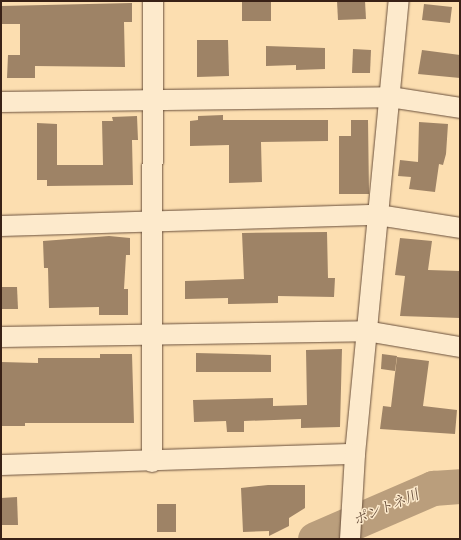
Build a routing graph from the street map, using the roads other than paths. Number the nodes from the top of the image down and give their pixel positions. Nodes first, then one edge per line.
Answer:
1 (153, 1) edge
2 (399, 1) edge
3 (390, 96) junction
4 (153, 100) junction
5 (1, 102) edge
6 (460, 108) edge
7 (378, 215) junction
8 (152, 221) junction
9 (1, 226) edge
10 (460, 228) edge
11 (366, 331) junction
12 (152, 334) junction
13 (1, 337) edge
14 (460, 347) edge
15 (355, 454) junction
16 (152, 462) junction
17 (1, 465) edge
18 (350, 539) edge

1 - 4 street
2 - 3 street
3 - 4 street
3 - 6 street
3 - 7 street
4 - 5 street
4 - 8 street
7 - 8 street
7 - 10 street
7 - 11 street
8 - 9 street
8 - 12 street
11 - 12 street
11 - 14 street
11 - 15 street
12 - 13 street
12 - 16 street
15 - 16 street
15 - 18 street
16 - 17 street

